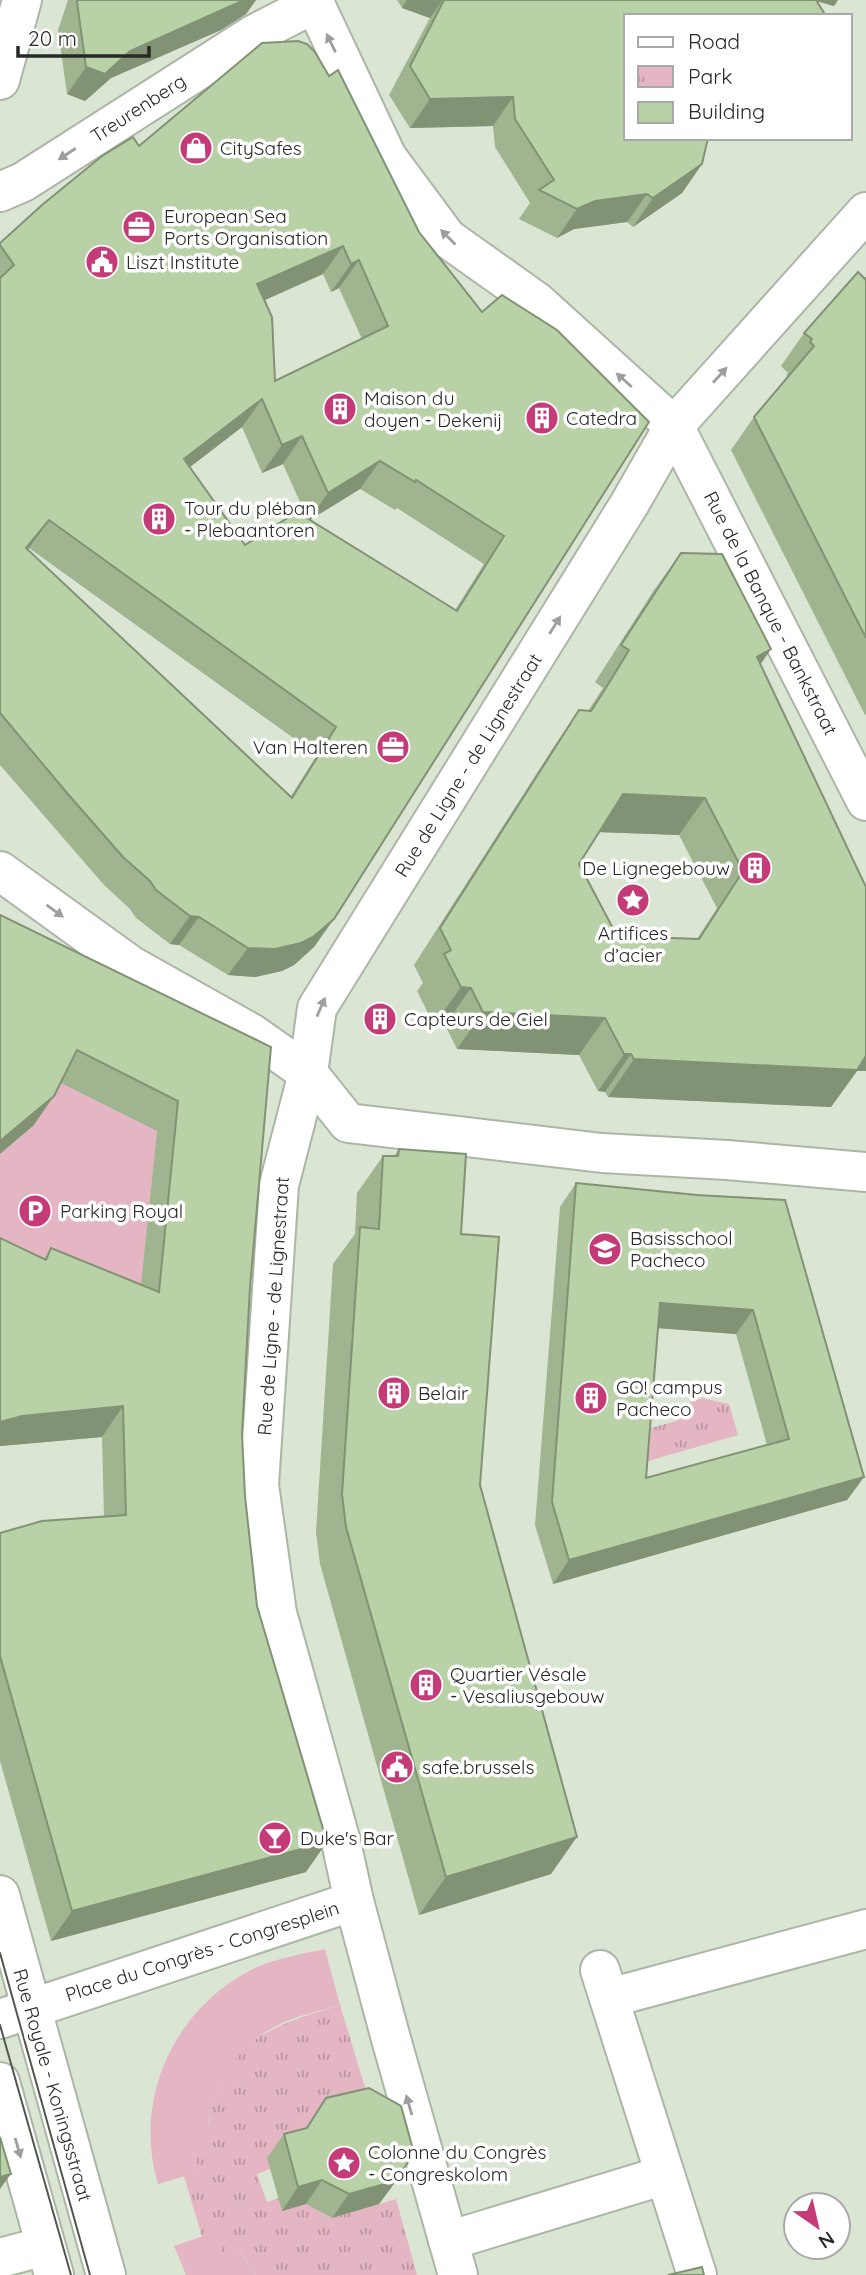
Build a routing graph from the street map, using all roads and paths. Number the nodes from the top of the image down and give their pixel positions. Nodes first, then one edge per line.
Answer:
1 (22, 0) edge
2 (313, 2) edge
3 (0, 80) edge
4 (0, 192) edge
5 (866, 212) edge
6 (674, 426) junction
7 (866, 801) edge
8 (0, 871) edge
9 (308, 1073) junction
10 (866, 1172) edge
11 (0, 1895) edge
12 (354, 1901) junction
13 (866, 1929) edge
14 (16, 2013) edge
15 (0, 2082) edge
16 (665, 2175) junction
17 (94, 2232) junction
18 (0, 2258) edge
19 (453, 2258) edge
20 (50, 2260) edge
21 (106, 2275) edge
22 (697, 2275) edge

1 - 3 street
2 -> 4 street, Treurenberg
6 -> 2 street
6 -> 5 street, Rue de Ligne - de Lignestraat
6 - 7 street, Rue de la Banque - Bankstraat
9 -> 6 street, Rue de Ligne - de Lignestraat
8 -> 9 street
9 - 10 street
9 - 12 street, Rue de Ligne - de Lignestraat
11 - 14 street, Rue Royale - Koningsstraat
12 - 14 street, Place du Congrès - Congresplein
19 -> 12 street, Place du Congrès - Congresplein
13 - 16 street
14 - 17 street, Rue Royale - Koningsstraat
15 -> 20 street
16 - 19 street
16 - 22 street
17 - 20 street
17 - 21 street, Rue Royale - Koningsstraat
18 - 20 street

